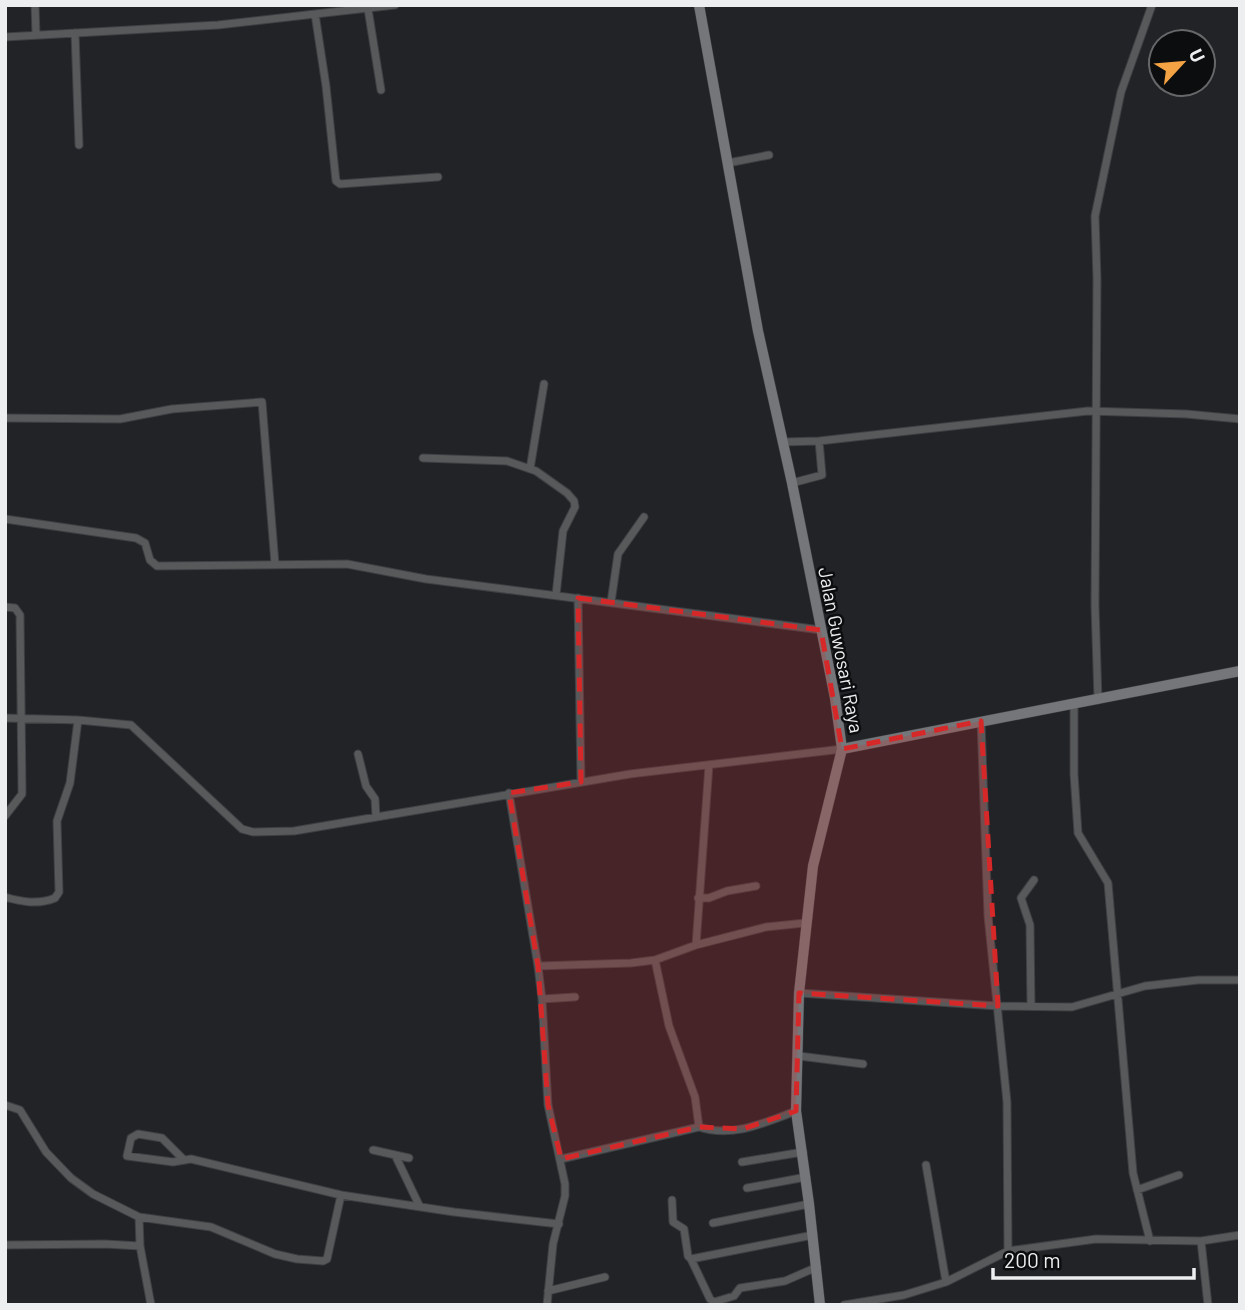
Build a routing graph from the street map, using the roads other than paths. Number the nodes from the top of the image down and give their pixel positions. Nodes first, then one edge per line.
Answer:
1 (34, 5) edge
2 (395, 5) edge
3 (699, 5) edge
4 (1152, 5) edge
5 (368, 9) junction
6 (315, 14) junction
7 (75, 33) junction
8 (36, 35) junction
9 (5, 37) edge
10 (381, 90) dead end
11 (79, 145) dead end
12 (768, 155) dead end
13 (728, 163) junction
14 (438, 177) dead end
15 (544, 384) dead end
16 (1096, 411) junction
17 (5, 418) edge
18 (1240, 419) edge
19 (819, 441) junction
20 (782, 442) junction
21 (423, 458) dead end
22 (530, 468) junction
23 (792, 483) junction
24 (644, 517) dead end
25 (5, 519) edge
26 (275, 564) junction
27 (556, 595) junction
28 (578, 598) junction
29 (611, 602) junction
30 (5, 607) edge
31 (821, 630) junction
32 (1239, 671) edge
33 (1240, 678) edge
34 (1098, 700) junction
35 (1074, 704) junction
36 (5, 718) edge
37 (22, 718) junction
38 (78, 720) junction
39 (981, 721) junction
40 (842, 749) junction
41 (358, 754) dead end
42 (709, 765) junction
43 (581, 782) junction
44 (509, 793) junction
45 (5, 816) edge
46 (376, 817) junction
47 (1034, 880) dead end
48 (756, 886) dead end
49 (5, 897) edge
50 (698, 898) junction
51 (805, 923) junction
52 (696, 945) junction
53 (655, 960) junction
54 (538, 966) junction
55 (1240, 980) edge
56 (800, 993) junction
57 (1117, 993) junction
58 (575, 997) dead end
59 (542, 999) junction
60 (998, 1006) junction
61 (1031, 1006) junction
62 (799, 1056) junction
63 (863, 1064) dead end
64 (5, 1105) edge
65 (796, 1111) junction
66 (699, 1127) junction
67 (373, 1150) dead end
68 (803, 1152) junction
69 (396, 1157) junction
70 (409, 1158) dead end
71 (183, 1159) junction
72 (561, 1159) junction
73 (741, 1162) dead end
74 (926, 1165) dead end
75 (1179, 1175) dead end
76 (806, 1177) junction
77 (747, 1188) dead end
78 (1137, 1190) junction
79 (341, 1195) junction
80 (672, 1200) dead end
81 (810, 1204) junction
82 (419, 1205) junction
83 (139, 1217) junction
84 (713, 1223) dead end
85 (559, 1224) junction
86 (813, 1235) junction
87 (1240, 1235) edge
88 (1150, 1241) junction
89 (1201, 1241) junction
90 (5, 1245) edge
91 (140, 1246) junction
92 (1008, 1251) junction
93 (691, 1259) junction
94 (817, 1267) junction
95 (605, 1277) dead end
96 (946, 1282) junction
97 (548, 1291) junction
98 (151, 1305) edge
99 (547, 1305) edge
100 (820, 1305) edge
101 (844, 1305) edge
102 (1208, 1305) edge

1 - 8 street
2 - 5 street
3 - 13 street, Jalan Guwosari Raya
4 - 16 street
5 - 6 street
5 - 10 street
6 - 7 street
6 - 14 street
7 - 8 street
7 - 11 street
8 - 9 street
12 - 13 street
13 - 20 street, Jalan Guwosari Raya
15 - 22 street
16 - 18 street
16 - 19 street
16 - 34 street
17 - 26 street
19 - 20 street
19 - 23 street
20 - 23 street, Jalan Guwosari Raya
21 - 22 street
22 - 27 street
23 - 31 street, Jalan Guwosari Raya
24 - 29 street
25 - 26 street
26 - 27 street
27 - 28 street
28 - 29 street
28 - 43 street
29 - 31 street
30 - 37 street
31 - 40 street, Jalan Guwosari Raya
32 - 33 street
32 - 34 street
34 - 35 street
35 - 39 street
35 - 57 street
36 - 37 street
37 - 38 street
37 - 45 street
38 - 46 street
38 - 49 street
39 - 40 street
39 - 60 street
40 - 42 street
40 - 51 street, Jalan Guwosari Raya
41 - 46 street
42 - 43 street
42 - 50 street
43 - 44 street
44 - 46 street
44 - 54 street
47 - 61 street
48 - 50 street
50 - 52 street
51 - 52 street
51 - 56 street, Jalan Guwosari Raya
52 - 53 street
53 - 54 street
53 - 66 street
54 - 59 street
55 - 57 street
56 - 60 street
56 - 62 street, Jalan Guwosari Raya
57 - 61 street
57 - 78 street
58 - 59 street
59 - 72 street
60 - 61 street
60 - 92 street
62 - 63 street
62 - 65 street, Jalan Guwosari Raya
64 - 83 street
65 - 66 street
65 - 68 street, Jalan Guwosari Raya
66 - 72 street
67 - 69 street
68 - 73 street
68 - 76 street, Jalan Guwosari Raya
69 - 70 street
69 - 82 street
71 - 71 street
71 - 79 street
72 - 85 street
74 - 96 street
75 - 78 street
76 - 77 street
76 - 81 street, Jalan Guwosari Raya
78 - 88 street
79 - 82 street
79 - 83 street
80 - 93 street
81 - 84 street
81 - 86 street, Jalan Guwosari Raya
82 - 85 street
83 - 91 street
85 - 97 street
86 - 93 street
86 - 94 street, Jalan Guwosari Raya
87 - 89 street
88 - 89 street
88 - 92 street
89 - 102 street
90 - 91 street
91 - 98 street
92 - 96 street
93 - 94 street
94 - 100 street, Jalan Guwosari Raya
95 - 97 street
96 - 101 street
97 - 99 street

